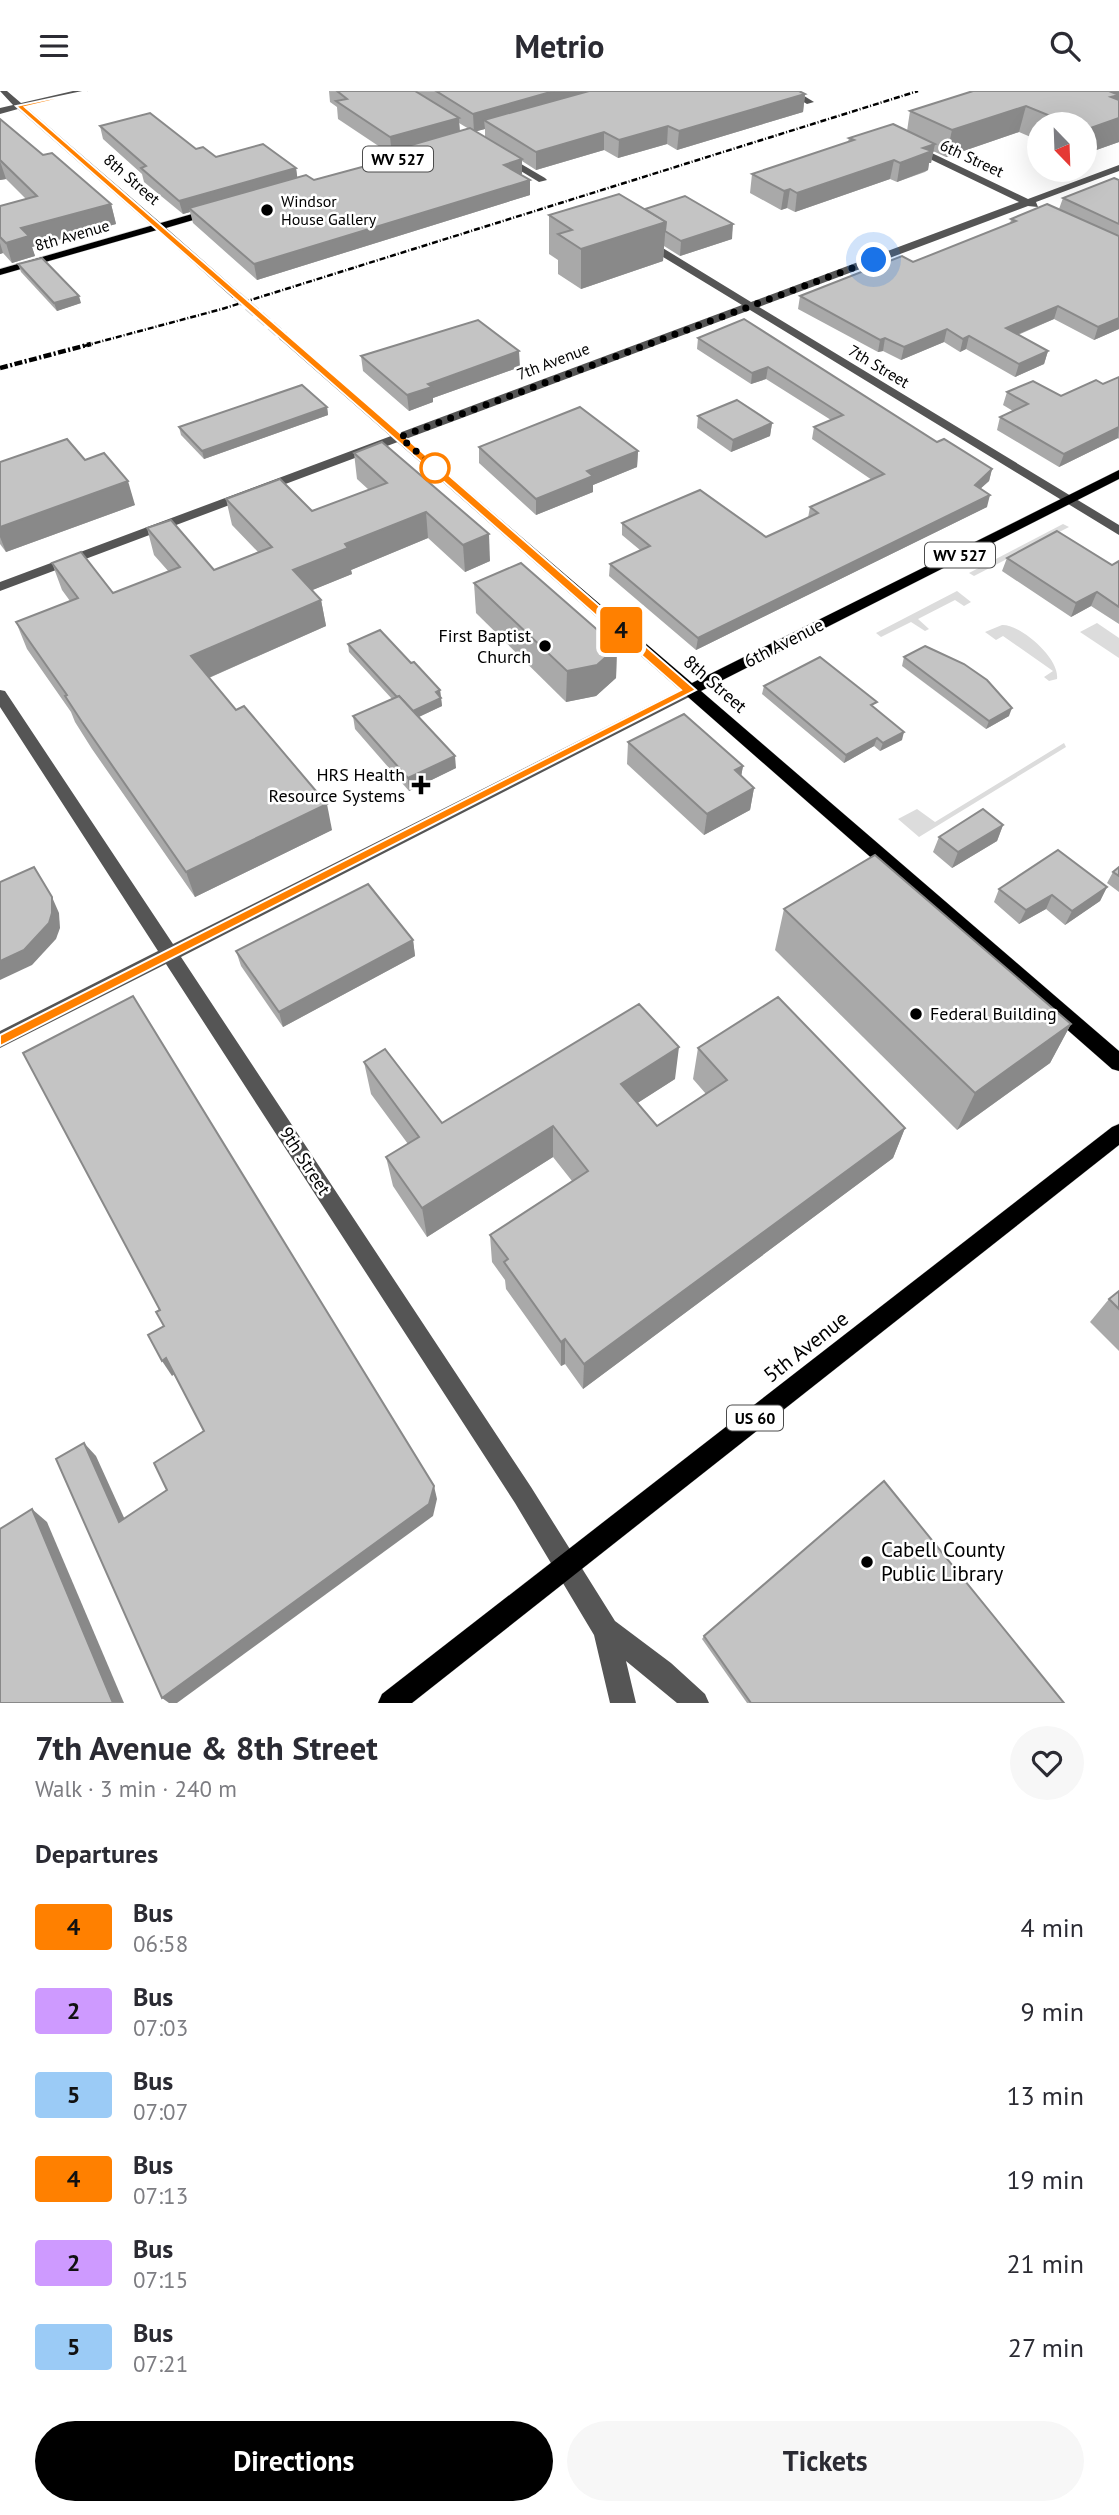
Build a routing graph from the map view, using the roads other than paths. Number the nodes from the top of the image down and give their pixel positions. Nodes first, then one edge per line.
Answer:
1 (2, 91) edge
2 (84, 91) edge
3 (789, 91) edge
4 (810, 101) dead end
5 (19, 106) junction
6 (0, 111) edge
7 (899, 141) edge
8 (495, 151) edge
9 (1119, 168) edge
10 (542, 180) dead end
11 (1028, 202) junction
12 (229, 207) edge
13 (1047, 211) edge
14 (159, 227) junction
15 (633, 235) edge
16 (0, 272) edge
17 (237, 296) tunnel mouth
18 (750, 306) junction
19 (284, 337) tunnel mouth
20 (400, 437) junction
21 (1119, 474) edge
22 (1069, 500) junction
23 (1119, 531) edge
24 (0, 587) edge
25 (690, 690) junction
26 (0, 695) edge
27 (170, 954) junction
28 (0, 1040) edge
29 (1119, 1063) edge
30 (1119, 1133) edge
31 (566, 1566) junction
32 (606, 1630) junction
33 (391, 1703) edge
34 (623, 1703) edge
35 (696, 1703) edge

1 - 5 street, 8th Street
2 - 5 street
3 - 4 street
5 - 6 street
5 - 14 street, 8th Street
7 - 11 street, 6th Street
8 - 10 street
9 - 11 street, 7th Avenue
11 - 13 street, 6th Street
11 - 18 street, 7th Avenue
12 - 14 main road, 8th Avenue
14 - 16 main road, 8th Avenue
14 - 17 main road, 8th Street
15 - 18 street, 7th Street
18 - 20 street, 7th Avenue
18 - 22 street, 7th Street
19 - 20 main road, 8th Street
20 - 24 street, 7th Avenue
20 - 25 main road, 8th Street
21 - 22 main road, 6th Avenue / WV 527
22 - 23 street, 7th Street
22 - 25 main road, 6th Avenue / WV 527
25 - 27 street, 6th Avenue
25 - 29 main road, 8th Street
26 - 27 street, 9th Street
27 - 28 street, 6th Avenue
27 - 31 street, 9th Street
30 - 31 main road, 5th Avenue / US 60
31 - 32 street, 9th Street
31 - 33 main road, 5th Avenue / US 60
32 - 34 street, 9th Street
32 - 35 street, 9th Street

